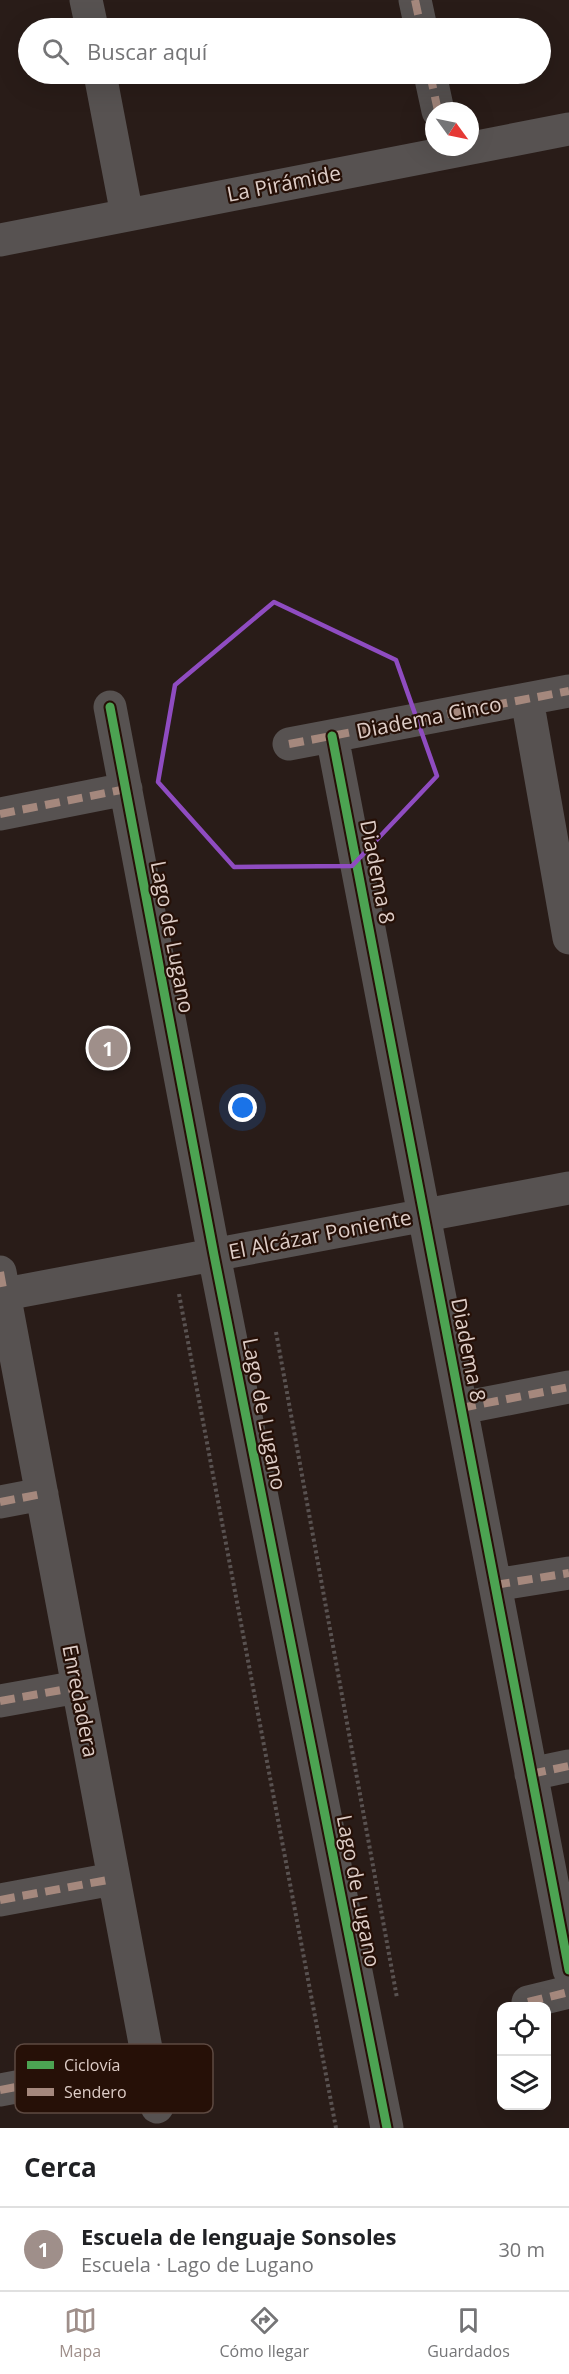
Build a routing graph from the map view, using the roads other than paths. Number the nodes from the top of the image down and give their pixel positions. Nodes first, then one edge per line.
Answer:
1 (86, 0) edge
2 (415, 0) edge
3 (90, 18) edge
4 (419, 18) edge
5 (102, 84) edge
6 (432, 84) edge
7 (436, 102) edge
8 (569, 129) edge
9 (479, 144) edge
10 (425, 154) edge
11 (127, 215) junction
12 (0, 240) edge
13 (569, 691) edge
14 (527, 699) junction
15 (110, 707) dead end
16 (332, 736) junction
17 (289, 744) dead end
18 (126, 789) junction
19 (0, 814) edge
20 (569, 938) edge
21 (569, 1188) edge
22 (424, 1215) junction
23 (214, 1255) junction
24 (1, 1287) edge
25 (569, 1387) edge
26 (461, 1408) junction
27 (42, 1494) junction
28 (0, 1502) edge
29 (569, 1573) edge
30 (495, 1586) junction
31 (78, 1687) junction
32 (0, 1701) edge
33 (569, 1766) edge
34 (531, 1774) junction
35 (114, 1879) junction
36 (0, 1900) edge
37 (569, 1970) edge
38 (569, 1992) edge
39 (528, 2002) dead end
40 (145, 2044) edge
41 (15, 2087) edge
42 (0, 2090) edge
43 (387, 2128) edge

1 - 3 street
2 - 4 street
5 - 11 street
6 - 7 street
8 - 9 street, La Pirámide
10 - 11 street, La Pirámide
11 - 12 street, La Pirámide
13 - 14 street, Diadema Cinco
14 - 16 street, Diadema Cinco
14 - 20 street
15 - 18 street, Lago de Lugano
16 - 17 street, Diadema Cinco
16 - 22 street, Diadema 8
18 - 19 street
18 - 23 street, Lago de Lugano
21 - 22 street, El Alcázar Poniente
22 - 23 street, El Alcázar Poniente
22 - 26 street, Diadema 8
23 - 24 street, El Alcázar Poniente
23 - 43 street, Lago de Lugano
24 - 27 street, Enredadera
25 - 26 street
26 - 30 street, Diadema 8
27 - 28 street
27 - 31 street, Enredadera
29 - 30 street
30 - 34 street, Diadema 8
31 - 32 street
31 - 35 street, Enredadera
33 - 34 street
34 - 37 street, Diadema 8
35 - 36 street
35 - 40 street, Enredadera
38 - 39 street
41 - 42 street

